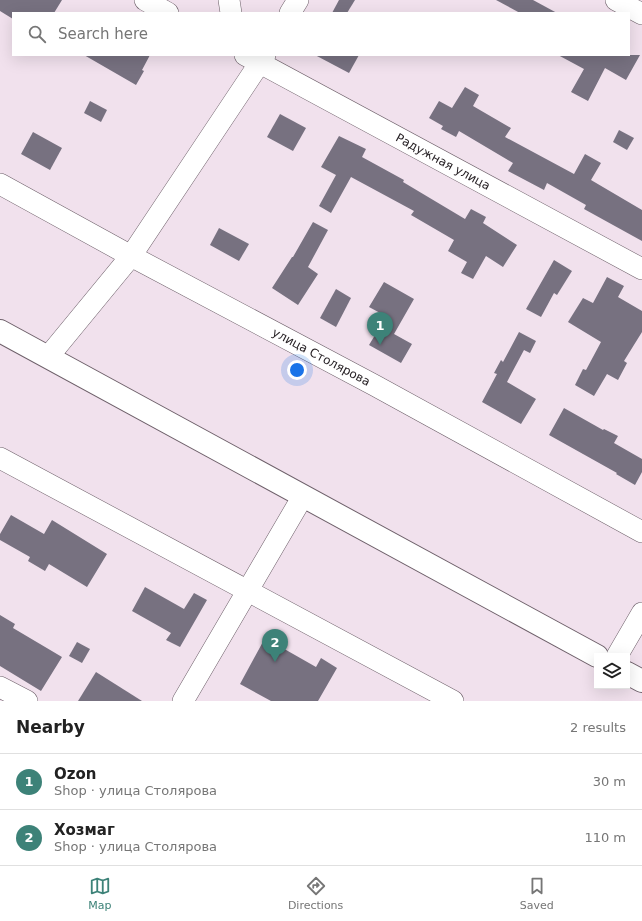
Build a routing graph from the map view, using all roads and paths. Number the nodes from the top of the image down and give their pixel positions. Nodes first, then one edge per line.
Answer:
1 (145, 0) edge
2 (229, 0) edge
3 (298, 0) edge
4 (616, 0) edge
5 (166, 12) edge
6 (231, 12) edge
7 (291, 12) edge
8 (642, 14) edge
9 (256, 58) edge
10 (0, 184) edge
11 (131, 256) junction
12 (642, 269) edge
13 (0, 331) edge
14 (48, 357) junction
15 (0, 458) edge
16 (304, 496) junction
17 (642, 532) edge
18 (248, 592) junction
19 (642, 613) edge
20 (619, 653) edge
21 (594, 654) edge
22 (630, 675) edge
23 (642, 681) edge
24 (0, 687) edge
25 (28, 701) edge
26 (183, 701) edge
27 (453, 701) edge

1 - 5 street
2 - 6 street
3 - 7 street
4 - 8 street
9 - 11 street
9 - 12 street, Радужная улица
10 - 11 street, улица Столярова
11 - 14 street
11 - 17 street, улица Столярова
13 - 14 main road
14 - 16 main road
15 - 18 street
16 - 18 street
16 - 21 main road
18 - 26 street
18 - 27 street
19 - 20 street
22 - 23 main road
24 - 25 street

